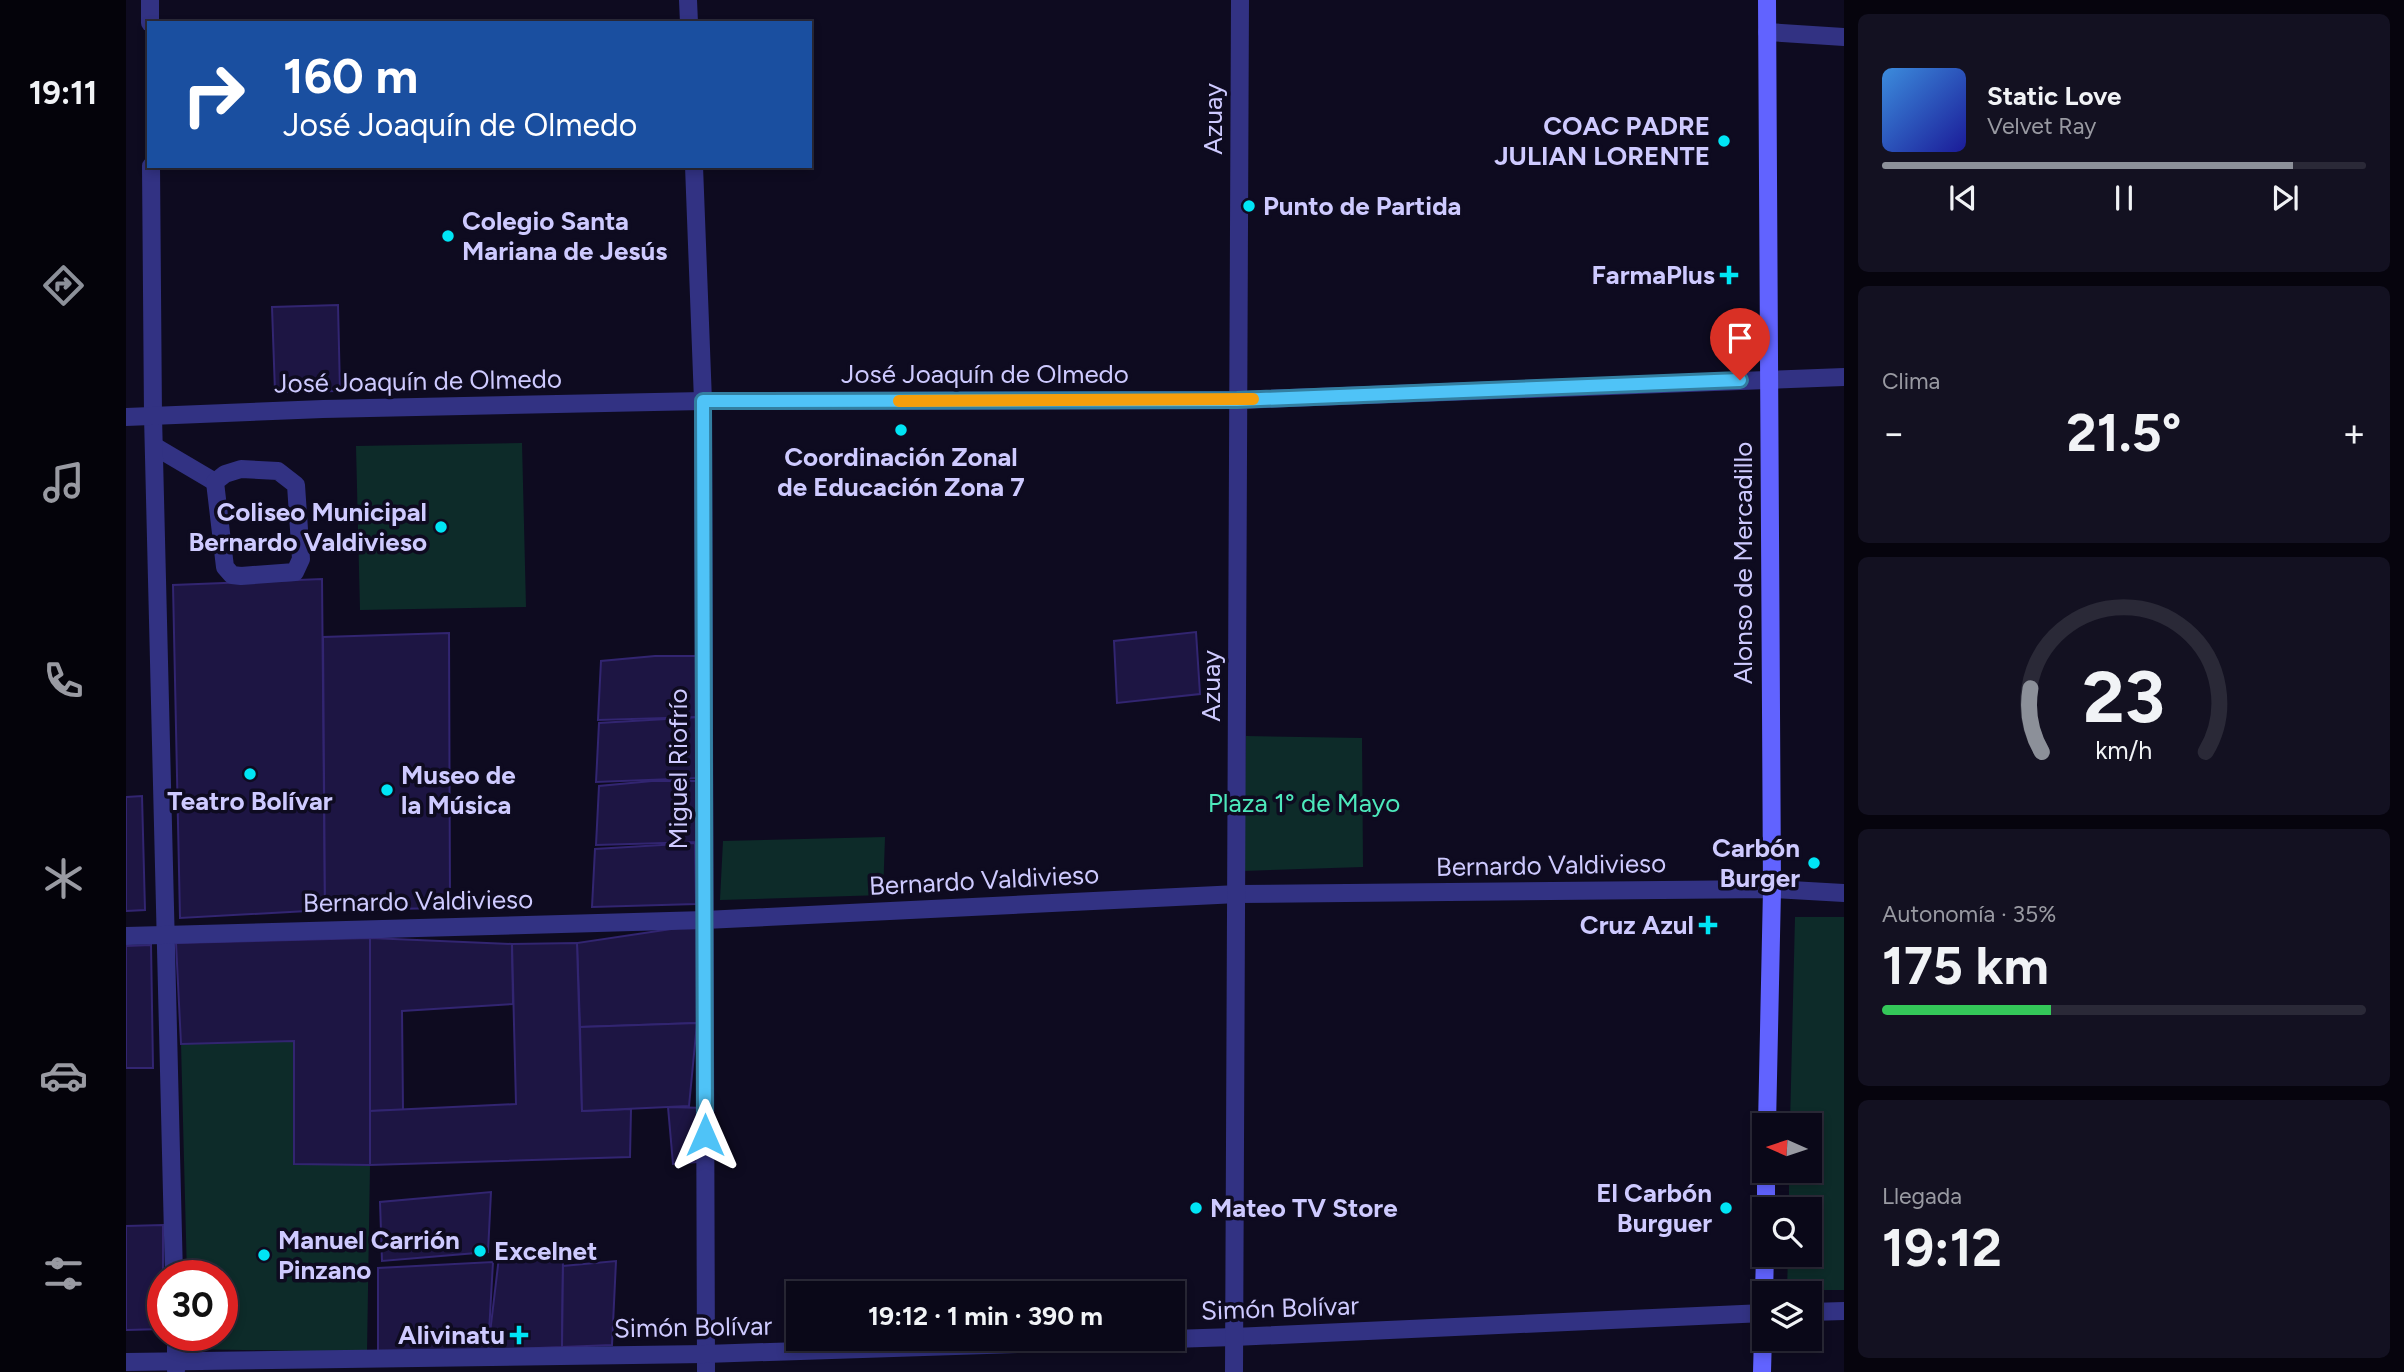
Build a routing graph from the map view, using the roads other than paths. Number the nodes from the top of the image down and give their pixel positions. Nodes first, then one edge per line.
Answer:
1 (150, 0) edge
2 (688, 0) edge
3 (1240, 0) edge
4 (1767, 0) edge
5 (150, 21) edge
6 (689, 21) edge
7 (1767, 32) junction
8 (1844, 37) edge
9 (151, 168) edge
10 (694, 168) edge
11 (1844, 377) edge
12 (1768, 379) junction
13 (1237, 400) junction
14 (703, 401) junction
15 (153, 416) junction
16 (126, 417) edge
17 (154, 446) junction
18 (215, 482) junction
19 (1772, 889) junction
20 (1844, 893) edge
21 (1238, 894) junction
22 (705, 920) junction
23 (164, 933) junction
24 (126, 936) edge
25 (1767, 1113) edge
26 (174, 1260) edge
27 (1844, 1311) edge
28 (1822, 1312) edge
29 (1752, 1314) edge
30 (1234, 1337) junction
31 (1763, 1351) edge
32 (126, 1362) edge
33 (706, 1363) edge
34 (176, 1366) edge
35 (1234, 1372) edge
36 (1762, 1372) edge

1 - 5 street
2 - 6 street
3 - 13 street, Azuay
4 - 7 street, Alonso de Mercadillo
7 - 8 street
7 - 12 street, Alonso de Mercadillo
9 - 15 street
10 - 14 street, Miguel Riofrío
11 - 12 street, José Joaquín de Olmedo
12 - 13 street, José Joaquín de Olmedo
12 - 19 street, Alonso de Mercadillo
13 - 14 street, José Joaquín de Olmedo
13 - 21 street, Azuay
14 - 15 street, José Joaquín de Olmedo
14 - 22 street, Miguel Riofrío
15 - 16 street, José Joaquín de Olmedo
15 - 17 street
17 - 18 street
17 - 23 street
18 - 18 street
19 - 20 street, Bernardo Valdivieso
19 - 21 street, Bernardo Valdivieso
19 - 25 street, Alonso de Mercadillo
21 - 22 street, Bernardo Valdivieso
21 - 30 street, Azuay
22 - 23 street, Bernardo Valdivieso
22 - 33 street, Miguel Riofrío
23 - 24 street, Bernardo Valdivieso
23 - 26 street
27 - 28 street
29 - 30 street, Simón Bolívar
30 - 33 street, Simón Bolívar
30 - 35 street, Azuay
31 - 36 street
32 - 34 street, Simón Bolívar
33 - 34 street, Simón Bolívar

